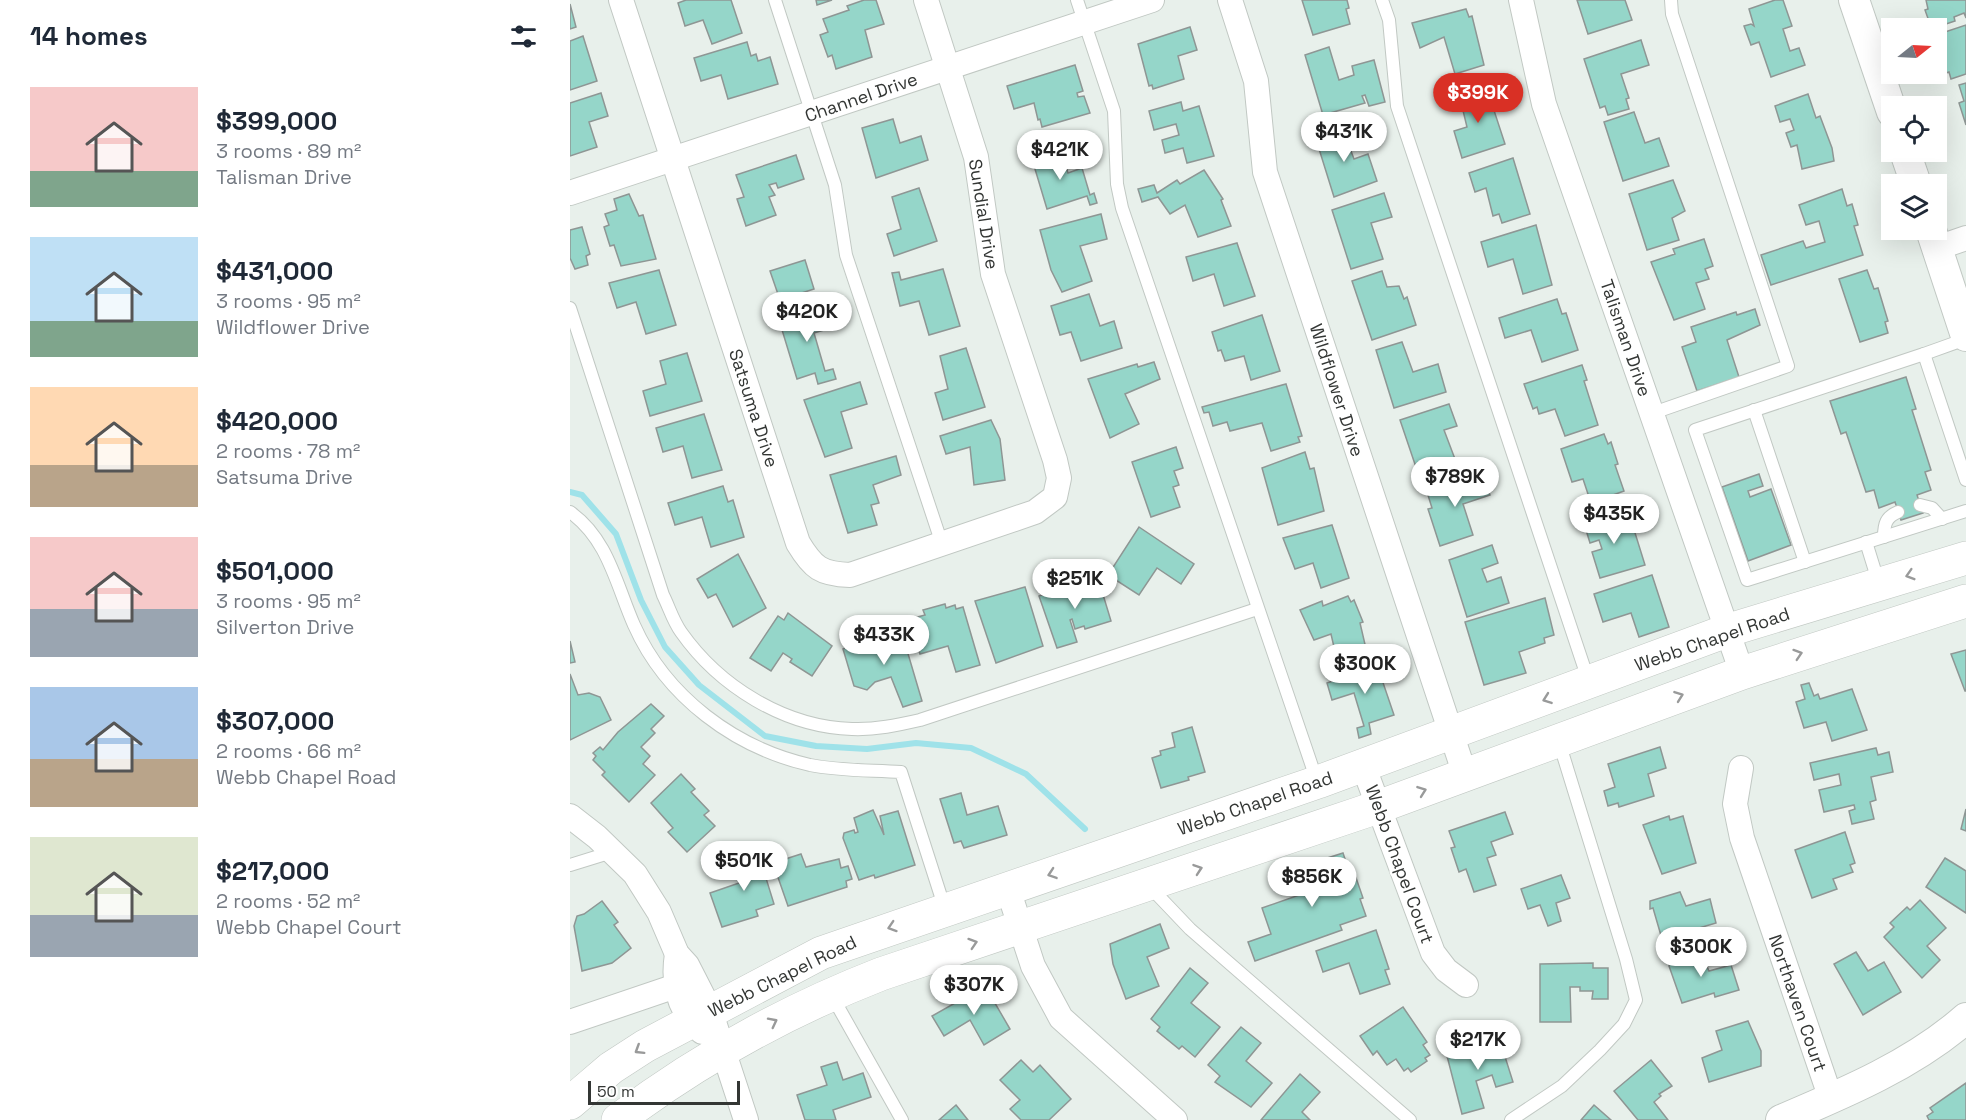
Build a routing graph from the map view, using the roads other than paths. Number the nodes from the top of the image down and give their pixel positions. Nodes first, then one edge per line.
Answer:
1 (621, 0) edge
2 (775, 0) edge
3 (926, 0) edge
4 (1152, 0) edge
5 (1230, 0) edge
6 (1382, 0) edge
7 (1521, 0) edge
8 (1671, 0) edge
9 (1854, 0) edge
10 (1081, 11) edge
11 (947, 67) junction
12 (1887, 96) edge
13 (812, 114) junction
14 (672, 159) junction
15 (570, 193) edge
16 (1966, 238) edge
17 (1947, 239) edge
18 (1934, 240) edge
19 (570, 308) edge
20 (1966, 338) edge
21 (1924, 354) junction
22 (1754, 411) junction
23 (1653, 413) junction
24 (1966, 480) edge
25 (1055, 497) joint
26 (1920, 505) dead end
27 (1966, 511) edge
28 (570, 512) edge
29 (1898, 512) dead end
30 (1942, 519) junction
31 (1884, 537) junction
32 (1866, 542) junction
33 (942, 544) junction
34 (1966, 558) edge
35 (1805, 561) junction
36 (1879, 585) junction
37 (1966, 601) edge
38 (1257, 609) junction
39 (1729, 630) junction
40 (1742, 673) junction
41 (1589, 683) junction
42 (1451, 733) junction
43 (1559, 741) junction
44 (1363, 765) junction
45 (1741, 768) dead end
46 (1465, 775) junction
47 (1318, 782) junction
48 (1378, 807) junction
49 (570, 816) edge
50 (612, 852) junction
51 (570, 865) edge
52 (1149, 886) junction
53 (1008, 889) junction
54 (945, 909) junction
55 (1020, 928) junction
56 (677, 954) junction
57 (1466, 985) dead end
58 (676, 986) junction
59 (831, 994) junction
60 (700, 1015) junction
61 (1965, 1020) edge
62 (570, 1022) edge
63 (721, 1050) junction
64 (1831, 1099) junction
65 (570, 1103) edge
66 (618, 1120) edge
67 (746, 1120) edge
68 (902, 1120) edge
69 (1175, 1120) edge
70 (1410, 1120) edge
71 (1511, 1120) edge
72 (1781, 1120) edge

1 - 14 street, Satsuma Drive
2 - 13 lane
3 - 11 street, Sundial Drive
4 - 10 street, Channel Drive
5 - 42 street, Wildflower Drive
6 - 41 lane
7 - 23 street, Talisman Drive
8 - 23 lane
9 - 12 street
10 - 11 street, Channel Drive
10 - 38 lane
11 - 13 street, Channel Drive
11 - 25 street, Sundial Drive
13 - 14 street, Channel Drive
13 - 33 lane
14 - 15 street, Channel Drive
14 - 33 street, Satsuma Drive
16 - 17 street
18 - 20 street
19 - 38 lane
20 - 21 lane
21 - 22 lane
21 - 24 lane
22 - 35 lane
22 - 35 lane
23 - 39 street, Talisman Drive
25 - 33 street, Satsuma Drive
26 - 30 lane
27 - 30 lane
28 - 54 lane
29 - 31 lane
30 - 31 lane
31 - 32 lane
32 - 35 lane
32 - 36 lane
34 -> 36 main road, Webb Chapel Road
36 - 39 main road, Webb Chapel Road
40 -> 37 main road, Webb Chapel Road
38 - 47 lane
39 - 40 street, Talisman Drive
39 - 41 main road, Webb Chapel Road
43 -> 40 main road, Webb Chapel Road
41 -> 42 main road, Webb Chapel Road
42 - 44 main road, Webb Chapel Road
42 - 46 street, Wildflower Drive
43 - 46 main road, Webb Chapel Road
43 - 71 lane
44 - 47 main road, Webb Chapel Road
44 - 48 street, Webb Chapel Court
45 - 64 street, Northaven Court
48 -> 46 main road, Webb Chapel Road
47 -> 53 main road, Webb Chapel Road
52 -> 48 main road, Webb Chapel Road
48 - 57 street, Webb Chapel Court
49 - 50 street
50 - 51 lane
50 - 56 street
52 - 55 main road, Webb Chapel Road
52 - 70 lane
53 - 54 main road, Webb Chapel Road
53 - 55 street
54 -> 60 main road, Webb Chapel Road
59 -> 55 main road, Webb Chapel Road
55 - 69 street
56 - 58 street
56 - 60 street
58 - 60 street
58 - 62 street
63 -> 59 main road, Webb Chapel Road
59 - 68 lane
60 - 63 street
60 -> 65 main road, Webb Chapel Road
61 - 64 street
63 - 66 main road, Webb Chapel Road
63 - 67 street
64 - 72 street

